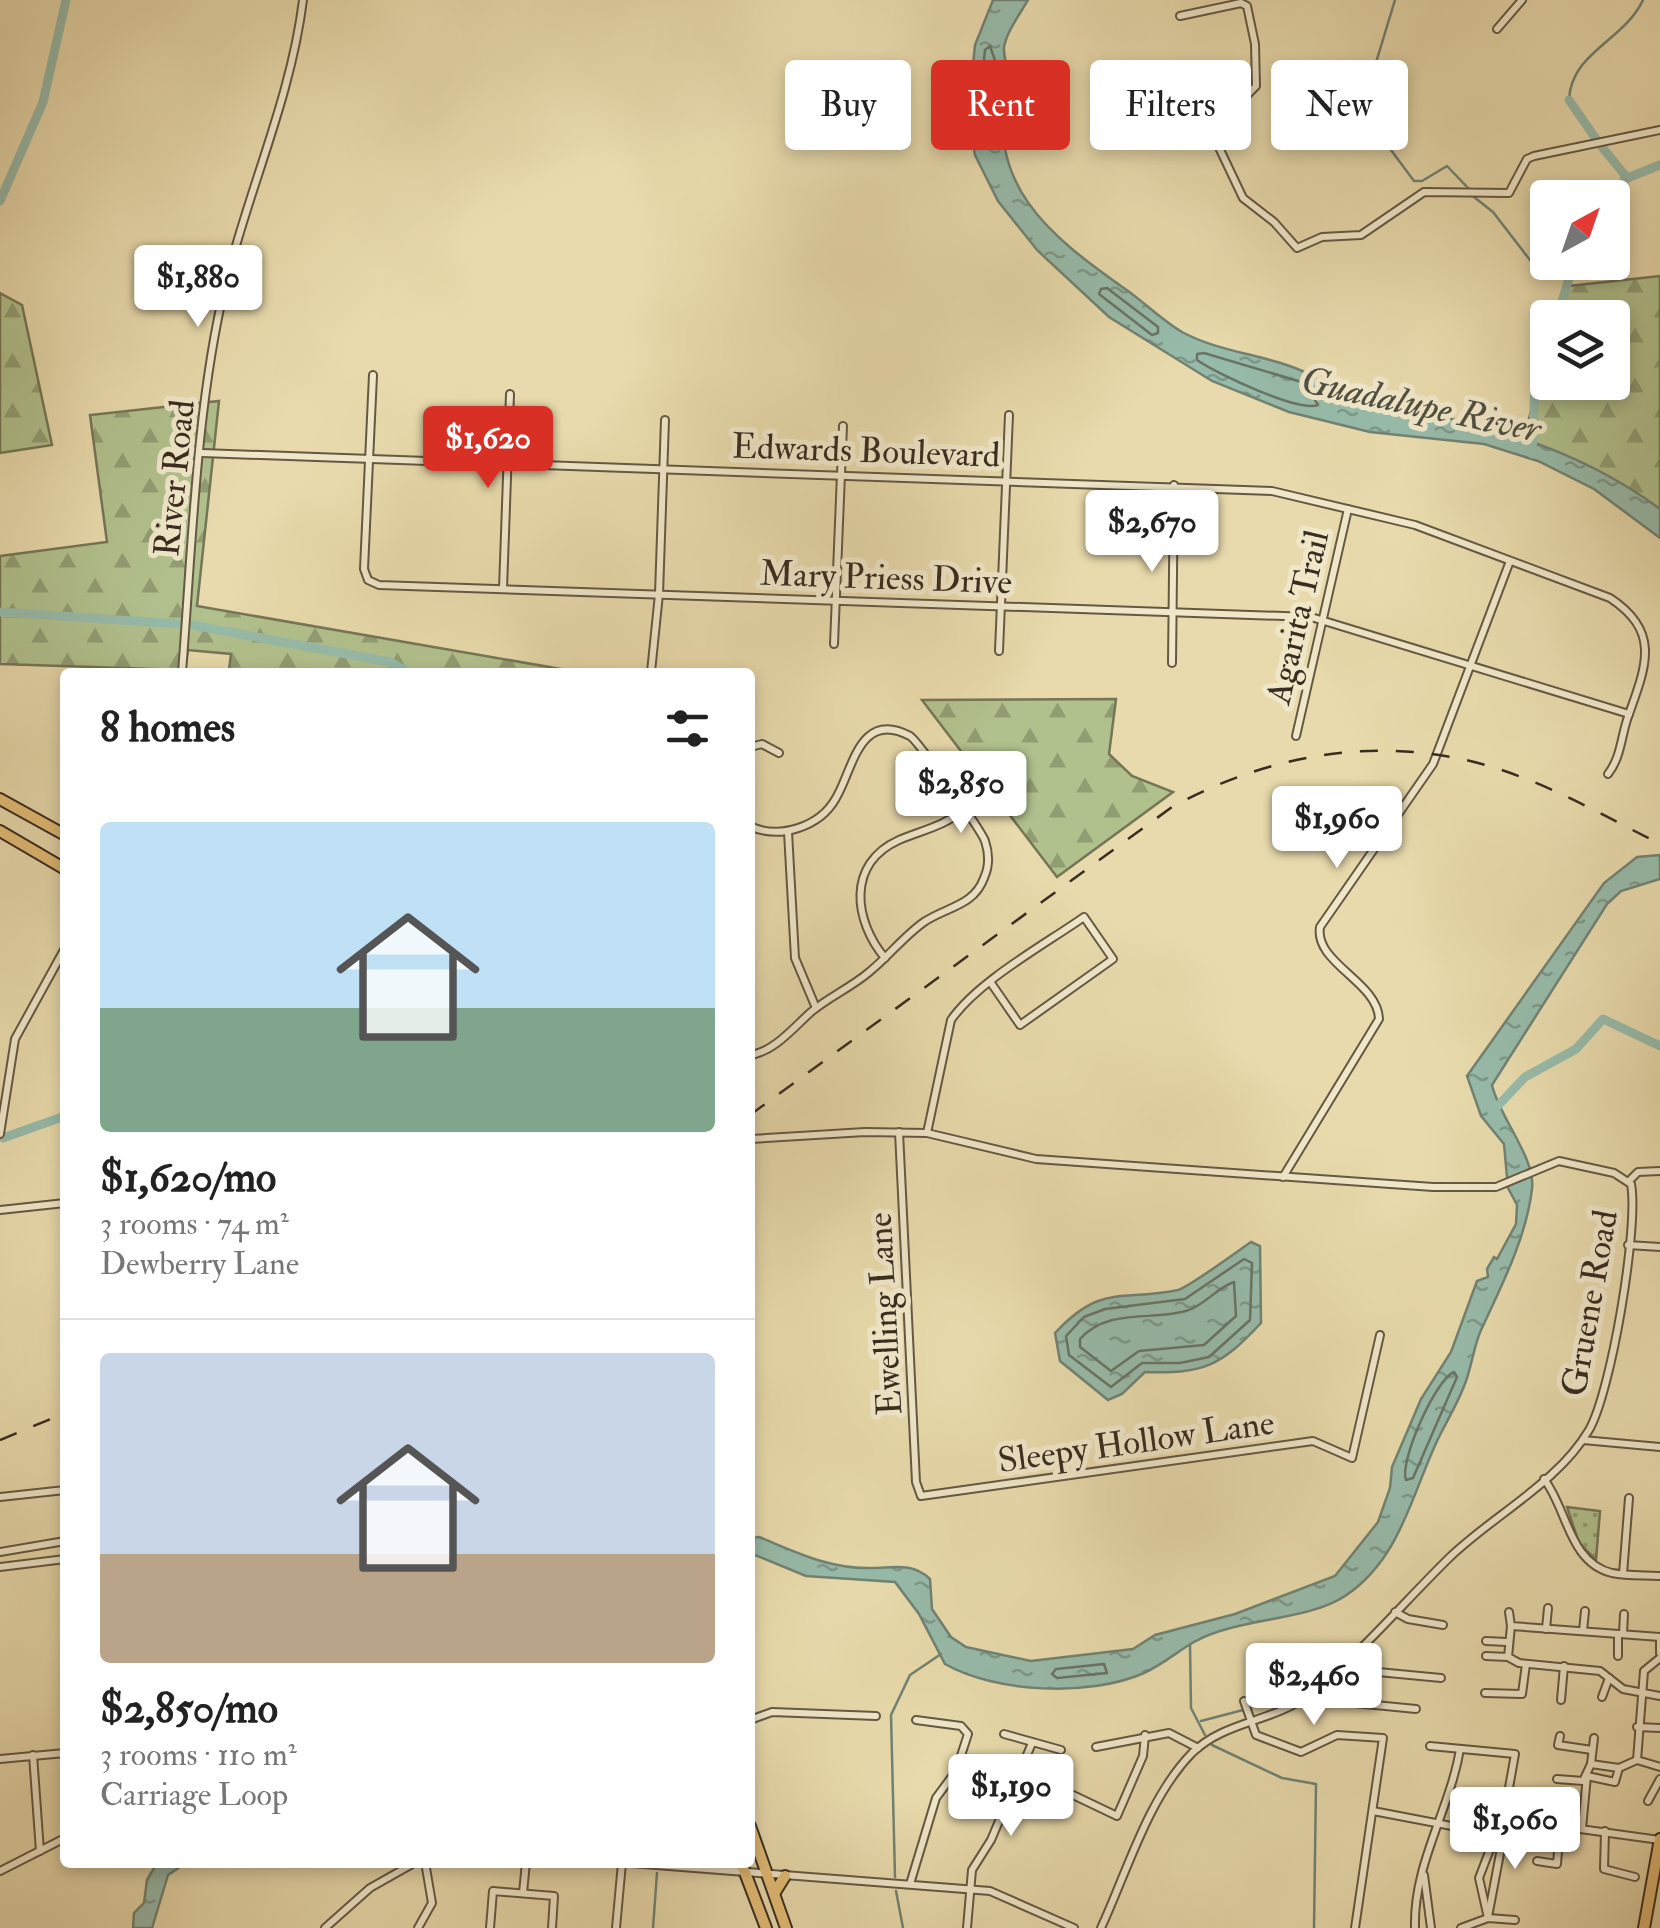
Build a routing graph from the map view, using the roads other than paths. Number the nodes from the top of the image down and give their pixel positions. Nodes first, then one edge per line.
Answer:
1 (304, 0) edge
2 (1522, 0) edge
3 (1180, 16) dead end
4 (1497, 29) dead end
5 (1660, 130) edge
6 (373, 375) dead end
7 (510, 394) dead end
8 (1009, 415) dead end
9 (665, 420) dead end
10 (843, 426) dead end
11 (202, 453) junction
12 (370, 460) junction
13 (508, 464) junction
14 (664, 469) junction
15 (840, 474) junction
16 (1006, 479) junction
17 (1174, 485) junction
18 (1348, 509) junction
19 (1510, 561) junction
20 (503, 589) junction
21 (659, 594) junction
22 (836, 600) junction
23 (1001, 606) junction
24 (1169, 612) junction
25 (1322, 619) junction
26 (834, 644) dead end
27 (1000, 651) dead end
28 (1172, 662) dead end
29 (1472, 663) junction
30 (182, 668) edge
31 (651, 668) edge
32 (1629, 714) junction
33 (1296, 736) dead end
34 (755, 746) edge
35 (779, 753) dead end
36 (1608, 774) dead end
37 (0, 799) edge
38 (963, 810) junction
39 (755, 828) edge
40 (0, 831) edge
41 (60, 832) edge
42 (788, 832) junction
43 (60, 866) edge
44 (60, 957) edge
45 (885, 958) junction
46 (991, 983) junction
47 (816, 1008) junction
48 (755, 1053) edge
49 (899, 1132) junction
50 (927, 1133) junction
51 (0, 1134) edge
52 (755, 1140) edge
53 (1660, 1171) edge
54 (1283, 1177) junction
55 (1629, 1180) junction
56 (60, 1204) edge
57 (0, 1210) edge
58 (1628, 1245) junction
59 (1660, 1247) edge
60 (1380, 1335) dead end
61 (1583, 1440) junction
62 (1660, 1447) edge
63 (1544, 1478) junction
64 (60, 1491) edge
65 (919, 1494) joint
66 (0, 1497) edge
67 (1629, 1498) dead end
68 (60, 1542) edge
69 (0, 1552) edge
70 (60, 1560) edge
71 (0, 1566) edge
72 (1623, 1574) junction
73 (1660, 1576) edge
74 (1548, 1608) dead end
75 (1585, 1611) dead end
76 (1395, 1612) junction
77 (1509, 1612) dead end
78 (1624, 1614) dead end
79 (1444, 1625) dead end
80 (1511, 1626) junction
81 (1546, 1628) junction
82 (1584, 1631) junction
83 (1620, 1634) junction
84 (1660, 1638) edge
85 (1486, 1641) dead end
86 (1508, 1642) junction
87 (1486, 1656) dead end
88 (1618, 1656) dead end
89 (1660, 1656) edge
90 (1508, 1657) junction
91 (1345, 1662) junction
92 (1526, 1664) junction
93 (1564, 1666) junction
94 (1441, 1678) dead end
95 (1609, 1678) junction
96 (1314, 1690) junction
97 (1642, 1692) junction
98 (1485, 1693) dead end
99 (1660, 1696) edge
100 (1602, 1698) dead end
101 (1562, 1700) dead end
102 (1244, 1701) dead end
103 (1416, 1709) dead end
104 (876, 1716) dead end
105 (755, 1718) edge
106 (1249, 1719) junction
107 (916, 1720) dead end
108 (1637, 1726) junction
109 (1660, 1728) edge
110 (1004, 1734) dead end
111 (1145, 1735) junction
112 (1560, 1736) dead end
113 (1594, 1738) dead end
114 (1032, 1743) junction
115 (1430, 1746) dead end
116 (1096, 1747) dead end
117 (1198, 1748) junction
118 (1460, 1749) junction
119 (1061, 1750) dead end
120 (1592, 1750) junction
121 (60, 1753) edge
122 (32, 1755) junction
123 (0, 1759) edge
124 (1637, 1760) junction
125 (1591, 1764) junction
126 (1660, 1767) edge
127 (1619, 1768) junction
128 (1587, 1776) junction
129 (1557, 1779) dead end
130 (1660, 1780) edge
131 (1073, 1795) dead end
132 (1648, 1801) dead end
133 (1372, 1811) junction
134 (1438, 1821) junction
135 (1544, 1824) dead end
136 (1560, 1826) junction
137 (1582, 1828) junction
138 (1604, 1831) junction
139 (1498, 1833) junction
140 (1660, 1839) edge
141 (755, 1840) edge
142 (60, 1841) edge
143 (1530, 1841) dead end
144 (40, 1851) junction
145 (1537, 1861) dead end
146 (1424, 1863) junction
147 (405, 1868) edge
148 (426, 1868) edge
149 (525, 1868) edge
150 (620, 1868) edge
151 (743, 1868) edge
152 (746, 1868) edge
153 (0, 1871) edge
154 (768, 1875) junction
155 (786, 1876) junction
156 (1636, 1877) dead end
157 (910, 1884) junction
158 (970, 1889) junction
159 (523, 1893) junction
160 (774, 1893) junction
161 (1655, 1897) edge
162 (1488, 1918) junction
163 (1515, 1920) dead end
164 (325, 1928) edge
165 (418, 1928) edge
166 (490, 1928) edge
167 (552, 1928) edge
168 (616, 1928) edge
169 (766, 1928) edge
170 (786, 1928) edge
171 (967, 1928) edge
172 (1074, 1928) edge
173 (1102, 1928) edge
174 (1356, 1928) edge
175 (1414, 1928) edge
176 (1431, 1928) edge
177 (1461, 1928) edge
178 (1644, 1928) edge

1 - 11 street, River Road
2 - 4 street
3 - 5 street
6 - 12 street
7 - 13 street
8 - 16 street
9 - 14 street
10 - 15 street
11 - 12 street, Edwards Boulevard
11 - 30 street, River Road
12 - 13 street, Edwards Boulevard
12 - 20 street, Mary Priess Drive
13 - 14 street, Edwards Boulevard
13 - 20 street
14 - 15 street, Edwards Boulevard
14 - 21 street
15 - 16 street, Edwards Boulevard
15 - 22 street
16 - 17 street, Edwards Boulevard
16 - 23 street
17 - 18 street, Edwards Boulevard
17 - 24 street
18 - 19 street, Edwards Boulevard
18 - 25 street, Agarita Trail
19 - 29 street
19 - 32 street, Edwards Boulevard
20 - 21 street, Mary Priess Drive
21 - 22 street, Mary Priess Drive
21 - 31 street
22 - 23 street, Mary Priess Drive
22 - 26 street
23 - 24 street, Mary Priess Drive
23 - 27 street
24 - 25 street, Mary Priess Drive
24 - 28 street
25 - 29 street, Mary Priess Drive
25 - 33 street, Agarita Trail
29 - 32 street, Mary Priess Drive
29 - 54 street
32 - 36 street, Edwards Boulevard
34 - 35 street
37 - 41 main road
38 - 42 street
38 - 45 street
38 - 45 street
39 - 42 street
40 - 43 main road
42 - 47 street
44 - 51 street
45 - 47 street
46 - 46 street
46 - 50 street
47 - 48 street
49 - 50 street, Gruene Road
49 - 52 street, Gruene Road
49 - 65 street, Ewelling Lane
50 - 54 street, Gruene Road
53 - 55 street
54 - 55 street, Gruene Road
55 - 58 street, Gruene Road
56 - 57 street
58 - 59 street
58 - 61 street, Gruene Road
60 - 65 street, Sleepy Hollow Lane
61 - 62 street
61 - 63 street, Gruene Road
63 - 72 street
63 - 76 street, Gruene Road
64 - 66 street
67 - 72 street
68 - 69 street
70 - 71 street
72 - 73 street
74 - 81 street
75 - 82 street
76 - 79 street
76 - 91 street, Gruene Road
77 - 80 street
78 - 83 street
80 - 81 street
80 - 86 street
81 - 82 street
82 - 83 street
83 - 84 street
83 - 88 street
84 - 89 street
85 - 86 street
86 - 90 street
87 - 90 street
89 - 97 street
90 - 92 street
91 - 94 street
91 - 96 street, Gruene Road
92 - 93 street
92 - 98 street
93 - 95 street
93 - 101 street
95 - 97 street
95 - 100 street
96 - 103 street
96 - 106 street, Gruene Road
97 - 99 street
97 - 108 street
102 - 106 street
104 - 105 street
106 - 117 street, Gruene Road
106 - 133 street
107 - 157 street
108 - 109 street
108 - 124 street
110 - 114 street
111 - 116 street
111 - 117 street
111 - 131 street
112 - 120 street
113 - 120 street
114 - 119 street
114 - 158 street
115 - 118 street
117 - 173 street, Gruene Road
118 - 134 street
118 - 139 street
120 - 125 street
121 - 122 street
122 - 123 street
122 - 144 street
124 - 126 street
124 - 127 street
125 - 127 street
125 - 128 street
127 - 128 street
128 - 129 street
128 - 137 street
130 - 132 street
133 - 134 street
133 - 174 street
134 - 139 street
134 - 146 street
135 - 136 street
136 - 137 street
136 - 145 street
137 - 138 street
138 - 140 street
138 - 156 street
139 - 143 street
139 - 162 street
139 - 162 street
140 - 161 main road
141 - 154 main road
142 - 144 street
144 - 153 street
146 - 175 street
146 - 176 street
147 - 164 street
148 - 165 street
149 - 159 street
150 - 168 street
151 - 169 main road
152 - 154 street
154 - 155 street
154 - 160 main road
155 - 157 street
155 - 160 main road
157 - 158 street
158 - 171 street
158 - 172 street
159 - 166 street
159 - 167 street
160 - 170 main road
161 - 178 main road
162 - 163 street
162 - 177 street

